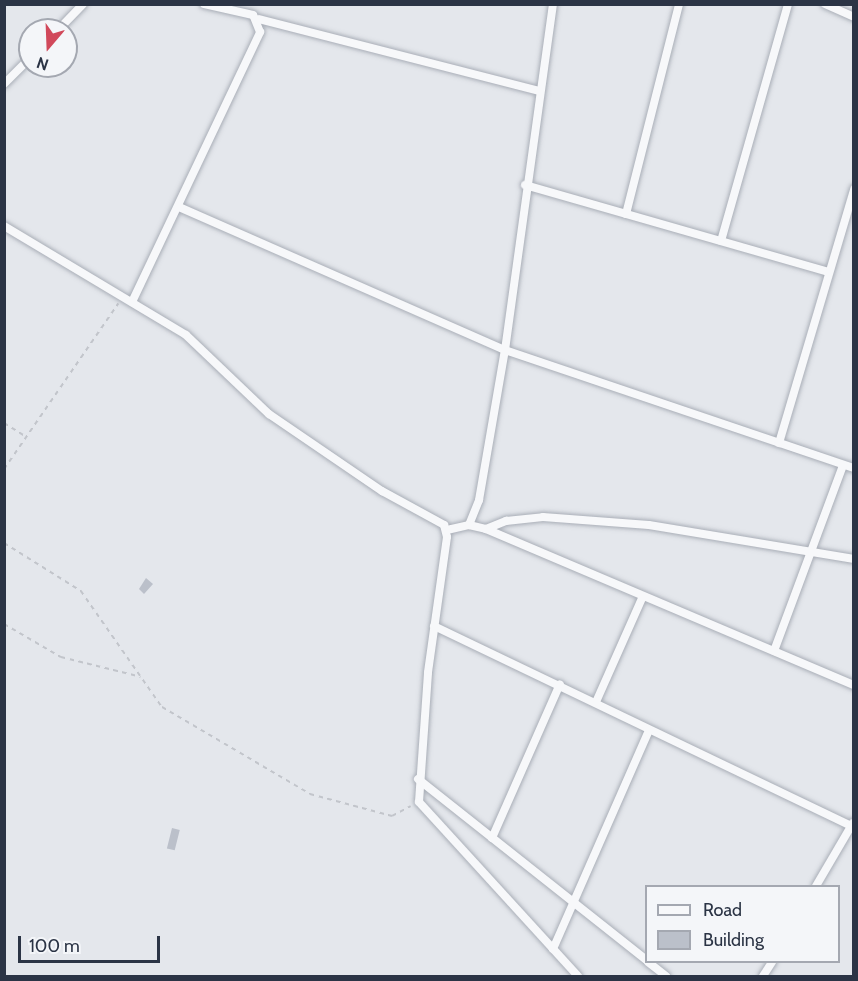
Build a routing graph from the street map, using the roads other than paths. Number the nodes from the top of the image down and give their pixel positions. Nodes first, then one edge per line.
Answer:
1 (83, 4) edge
2 (204, 4) edge
3 (553, 4) edge
4 (679, 4) edge
5 (788, 4) edge
6 (825, 4) edge
7 (854, 17) edge
8 (70, 18) edge
9 (259, 19) junction
10 (18, 70) edge
11 (4, 84) edge
12 (540, 91) junction
13 (525, 185) junction
14 (854, 189) edge
15 (851, 206) edge
16 (179, 207) junction
17 (626, 214) junction
18 (4, 226) edge
19 (721, 241) junction
20 (829, 272) junction
21 (132, 302) junction
22 (505, 350) junction
23 (778, 443) junction
24 (843, 465) junction
25 (854, 468) edge
26 (469, 525) junction
27 (486, 529) junction
28 (447, 530) junction
29 (811, 554) junction
30 (854, 560) edge
31 (642, 598) junction
32 (434, 626) junction
33 (774, 651) junction
34 (560, 684) junction
35 (854, 685) edge
36 (596, 702) junction
37 (650, 730) junction
38 (418, 779) junction
39 (853, 824) edge
40 (492, 838) junction
41 (817, 885) edge
42 (573, 907) junction
43 (553, 949) junction
44 (645, 960) edge
45 (650, 963) edge
46 (771, 963) edge
47 (578, 976) edge
48 (666, 976) edge
49 (763, 976) edge

1 - 8 street
2 - 9 street
3 - 12 street
4 - 17 street
5 - 19 street
6 - 7 street
9 - 12 street
9 - 16 street
10 - 11 street
12 - 13 street
13 - 17 street
13 - 22 street
14 - 15 street
15 - 20 street
16 - 21 street
16 - 22 street
17 - 19 street
18 - 21 street
19 - 20 street
20 - 23 street
21 - 28 street
22 - 23 street
22 - 26 street
23 - 24 street
24 - 25 street
24 - 29 street
26 - 27 street
26 - 28 street
27 - 29 street
27 - 31 street
28 - 32 street
29 - 30 street
29 - 33 street
31 - 33 street
31 - 36 street
32 - 34 street
32 - 38 street
33 - 35 street
34 - 36 street
34 - 40 street
36 - 37 street
37 - 39 street
37 - 42 street
38 - 40 street
38 - 43 street
39 - 41 street
40 - 42 street
42 - 43 street
42 - 44 street
43 - 47 street
45 - 48 street
46 - 49 street

